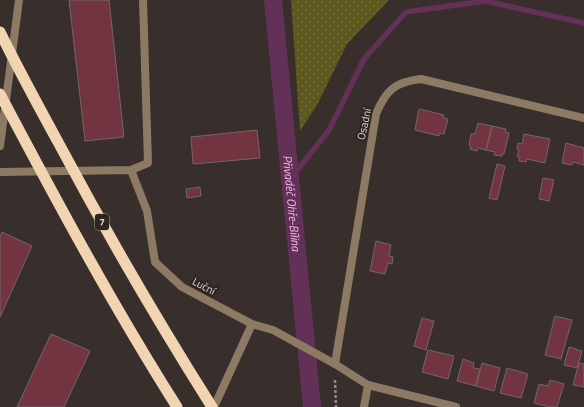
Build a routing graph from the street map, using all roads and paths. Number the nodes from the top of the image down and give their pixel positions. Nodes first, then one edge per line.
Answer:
1 (19, 0) edge
2 (143, 0) edge
3 (0, 32) edge
4 (0, 94) edge
5 (584, 118) edge
6 (0, 146) edge
7 (131, 170) junction
8 (0, 172) edge
9 (252, 324) junction
10 (335, 364) junction
11 (368, 385) junction
12 (177, 407) edge
13 (213, 407) edge
14 (336, 407) edge
15 (364, 407) edge
16 (456, 407) edge

1 - 6 street
2 - 7 street
3 - 13 highway, 7, bridge
4 - 12 highway, bridge
5 - 10 street, Osadní
7 - 8 street
7 - 9 street, Luční
9 - 10 street, Luční
9 - 13 street
10 - 11 street, Luční
10 - 14 path
11 - 15 street
11 - 16 street, Luční

